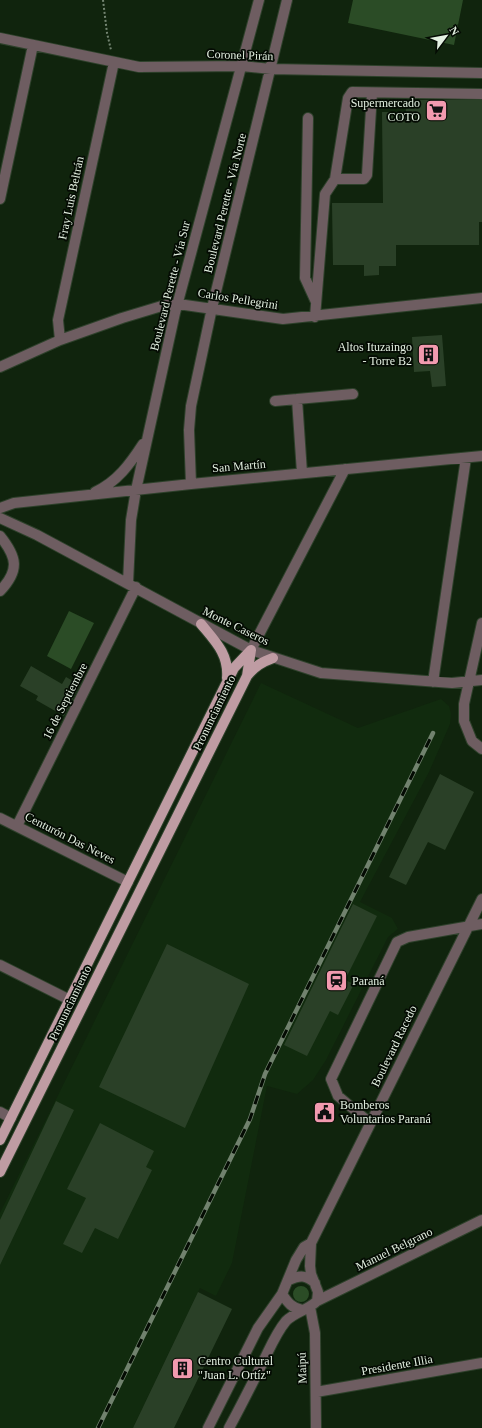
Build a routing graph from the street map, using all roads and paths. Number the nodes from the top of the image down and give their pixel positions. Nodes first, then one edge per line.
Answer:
1 (103, 0) edge
2 (259, 0) edge
3 (287, 0) edge
4 (0, 38) edge
5 (33, 45) junction
6 (114, 62) junction
7 (242, 66) junction
8 (271, 69) junction
9 (482, 73) edge
10 (372, 92) junction
11 (482, 94) edge
12 (308, 118) dead end
13 (335, 179) junction
14 (0, 199) edge
15 (482, 298) edge
16 (316, 302) junction
17 (178, 304) junction
18 (212, 308) junction
19 (315, 317) junction
20 (60, 340) junction
21 (0, 367) edge
22 (353, 394) dead end
23 (297, 399) junction
24 (275, 401) dead end
25 (148, 437) junction
26 (482, 456) edge
27 (466, 458) junction
28 (345, 469) junction
29 (302, 473) junction
30 (190, 484) junction
31 (136, 490) junction
32 (88, 495) junction
33 (0, 508) edge
34 (0, 518) edge
35 (0, 536) edge
36 (132, 585) junction
37 (0, 591) edge
38 (482, 623) edge
39 (200, 624) junction
40 (251, 650) junction
41 (273, 658) junction
42 (247, 676) junction
43 (482, 680) edge
44 (227, 682) junction
45 (433, 682) junction
46 (469, 682) junction
47 (482, 749) edge
48 (0, 818) edge
49 (17, 826) junction
50 (128, 882) junction
51 (482, 899) edge
52 (482, 924) edge
53 (469, 926) junction
54 (0, 965) edge
55 (70, 1000) junction
56 (0, 1112) edge
57 (11, 1118) junction
58 (370, 1123) junction
59 (0, 1140) edge
60 (0, 1172) edge
61 (482, 1220) edge
62 (310, 1243) junction
63 (289, 1280) junction
64 (315, 1283) junction
65 (282, 1294) junction
66 (310, 1306) junction
67 (482, 1363) edge
68 (316, 1392) junction
69 (208, 1428) edge
70 (229, 1428) edge
71 (316, 1428) edge

1 - 6 path
2 - 7 street, Boulevard Perette - Vía Sur
3 - 8 street, Boulevard Perette - Vía Norte
4 - 5 street, Coronel Pirán
5 - 6 street, Coronel Pirán
5 - 14 street
6 - 7 street, Coronel Pirán
6 - 20 street, Fray Luis Beltrán
7 - 8 street, Coronel Pirán
7 - 17 street, Boulevard Perette - Vía Sur
8 - 9 street, Coronel Pirán
8 - 18 street, Boulevard Perette - Vía Norte
10 - 11 street
10 - 13 street
10 - 13 street
12 - 16 street
13 - 16 street
15 - 19 street, Carlos Pellegrini
16 - 19 street
17 - 18 street, Carlos Pellegrini
17 - 20 street, Carlos Pellegrini
17 - 25 street, Boulevard Perette - Vía Sur
18 - 19 street, Carlos Pellegrini
18 - 30 street, Boulevard Perette - Vía Norte
20 - 21 street, Carlos Pellegrini
22 - 23 street
23 - 24 street
23 - 29 street
25 - 31 street, Boulevard Perette - Vía Sur
25 - 32 street
26 - 27 street, San Martín
27 - 28 street, San Martín
27 - 45 street
28 - 29 street, San Martín
28 - 40 street
29 - 30 street, San Martín
30 - 31 street, San Martín
31 - 32 street, San Martín
31 - 36 street, Boulevard Perette - Vía Sur
32 - 33 street, San Martín
34 - 36 street, Monte Caseros
35 - 37 street
36 - 39 street, Monte Caseros
36 - 49 street, 16 de Septiembre
38 - 46 street
39 - 40 street, Monte Caseros
39 - 44 main road
40 - 41 street, Monte Caseros
40 - 42 main road, Pronunciamiento
40 - 44 main road, Pronunciamiento
41 - 42 main road
41 - 45 street, Monte Caseros
42 - 60 main road, Pronunciamiento
43 - 46 street, Monte Caseros
44 - 50 main road, Pronunciamiento
45 - 46 street, Monte Caseros
46 - 47 street
48 - 49 street, Centurón Das Neves
49 - 50 street, Centurón Das Neves
50 - 55 main road, Pronunciamiento
51 - 53 street, Boulevard Racedo
52 - 53 street
53 - 58 street, Boulevard Racedo
53 - 58 street
54 - 55 street
55 - 57 main road, Pronunciamiento
56 - 57 street
57 - 59 main road, Pronunciamiento
58 - 62 street, Boulevard Racedo
61 - 66 street, Manuel Belgrano
62 - 63 street, Boulevard Racedo
62 - 64 street, Boulevard Racedo
63 - 64 street
63 - 65 street, Boulevard Racedo
64 - 66 street, Boulevard Racedo
65 - 66 street
65 - 69 street, Boulevard Racedo
66 - 68 street, Maipú
66 - 70 street
67 - 68 street, Presidente Illia
68 - 71 street, Maipú

